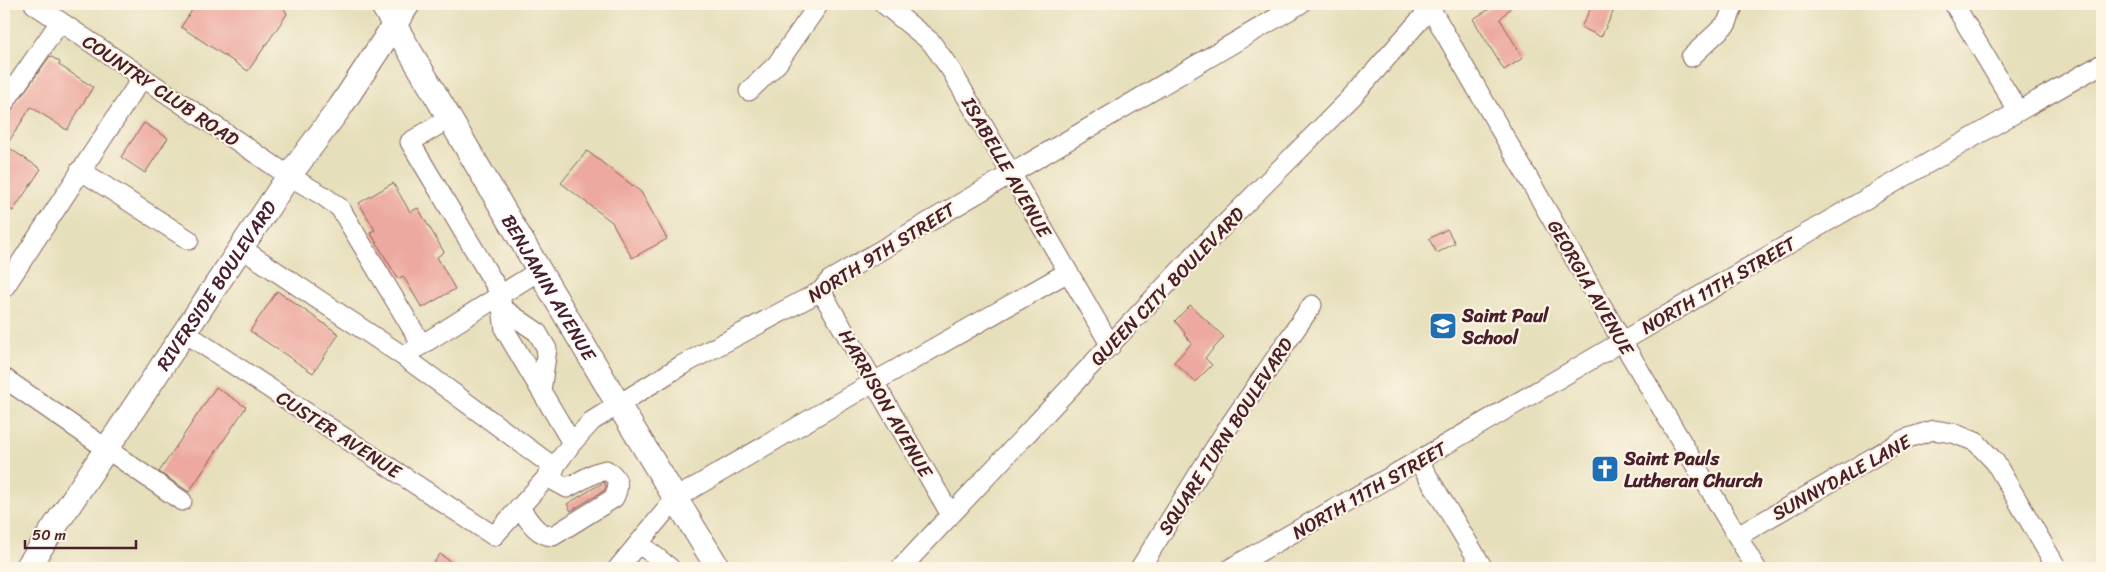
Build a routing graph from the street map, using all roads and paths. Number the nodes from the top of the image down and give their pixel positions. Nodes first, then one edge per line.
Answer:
1 (34, 4) edge
2 (382, 4) edge
3 (408, 4) edge
4 (819, 4) edge
5 (884, 4) edge
6 (1300, 4) edge
7 (1734, 4) edge
8 (1954, 4) edge
9 (1431, 5) edge
10 (60, 22) junction
11 (394, 25) junction
12 (1691, 57) dead end
13 (2102, 64) edge
14 (142, 78) junction
15 (749, 91) dead end
16 (4, 103) edge
17 (2018, 111) junction
18 (450, 118) junction
19 (80, 170) junction
20 (1011, 174) junction
21 (289, 176) junction
22 (189, 240) dead end
23 (241, 248) junction
24 (540, 270) junction
25 (1068, 272) junction
26 (4, 288) edge
27 (821, 291) junction
28 (501, 301) junction
29 (1312, 305) dead end
30 (184, 332) junction
31 (1622, 341) junction
32 (422, 345) junction
33 (1111, 346) junction
34 (403, 356) junction
35 (4, 378) edge
36 (874, 382) junction
37 (541, 392) junction
38 (618, 404) junction
39 (572, 443) junction
40 (106, 448) junction
41 (1419, 462) junction
42 (551, 473) junction
43 (676, 498) junction
44 (182, 501) dead end
45 (519, 507) junction
46 (951, 516) junction
47 (494, 536) joint
48 (1738, 536) junction
49 (640, 544) junction
50 (27, 568) edge
51 (618, 568) edge
52 (670, 568) edge
53 (718, 568) edge
54 (901, 568) edge
55 (1140, 568) edge
56 (1231, 568) edge
57 (1483, 568) edge
58 (1756, 568) edge
59 (2057, 568) edge

1 - 10 street, COUNTRY CLUB ROAD
2 - 11 main road, BENJAMIN AVENUE
3 - 11 main road, RIVERSIDE BOULEVARD
4 - 15 street
5 - 20 street, ISABELLE AVENUE
6 - 20 street, NORTH 9TH STREET
7 - 12 street
8 - 17 street
9 - 31 street, GEORGIA AVENUE
9 - 33 street, QUEEN CITY BOULEVARD
10 - 14 street, COUNTRY CLUB ROAD
10 - 16 street
11 - 18 main road, BENJAMIN AVENUE
11 - 21 main road, RIVERSIDE BOULEVARD
13 - 17 street, NORTH 11TH STREET
14 - 19 street
14 - 21 street, COUNTRY CLUB ROAD
17 - 31 street, NORTH 11TH STREET
18 - 24 main road, BENJAMIN AVENUE
18 - 28 street
19 - 22 street
19 - 26 street
20 - 25 street, ISABELLE AVENUE
20 - 27 street, NORTH 9TH STREET
21 - 23 main road, RIVERSIDE BOULEVARD
21 - 32 street, COUNTRY CLUB ROAD
23 - 30 main road, RIVERSIDE BOULEVARD
23 - 34 street
24 - 28 street
24 - 38 main road, BENJAMIN AVENUE
25 - 33 street, ISABELLE AVENUE
25 - 36 street
27 - 36 street, HARRISON AVENUE
27 - 38 street, NORTH 9TH STREET
28 - 32 street
28 - 37 street
28 - 37 street
29 - 55 street, SQUARE TURN BOULEVARD
30 - 40 main road, RIVERSIDE BOULEVARD
30 - 47 street, CUSTER AVENUE
31 - 41 street, NORTH 11TH STREET
31 - 48 street, GEORGIA AVENUE
32 - 34 street
33 - 46 street, QUEEN CITY BOULEVARD
34 - 42 street
35 - 40 street
36 - 43 street
36 - 46 street, HARRISON AVENUE
37 - 39 street
38 - 39 street, NORTH 9TH STREET
38 - 43 main road, BENJAMIN AVENUE
39 - 42 street, NORTH 9TH STREET
40 - 44 street
40 - 50 main road, RIVERSIDE BOULEVARD
41 - 56 street, NORTH 11TH STREET
41 - 57 street
42 - 45 street, NORTH 9TH STREET
42 - 45 street
43 - 49 street
43 - 53 main road, BENJAMIN AVENUE
45 - 47 street, NORTH 9TH STREET
46 - 54 street, QUEEN CITY BOULEVARD
48 - 58 street, GEORGIA AVENUE
48 - 59 street, SUNNYDALE LANE
49 - 51 street
49 - 52 street

